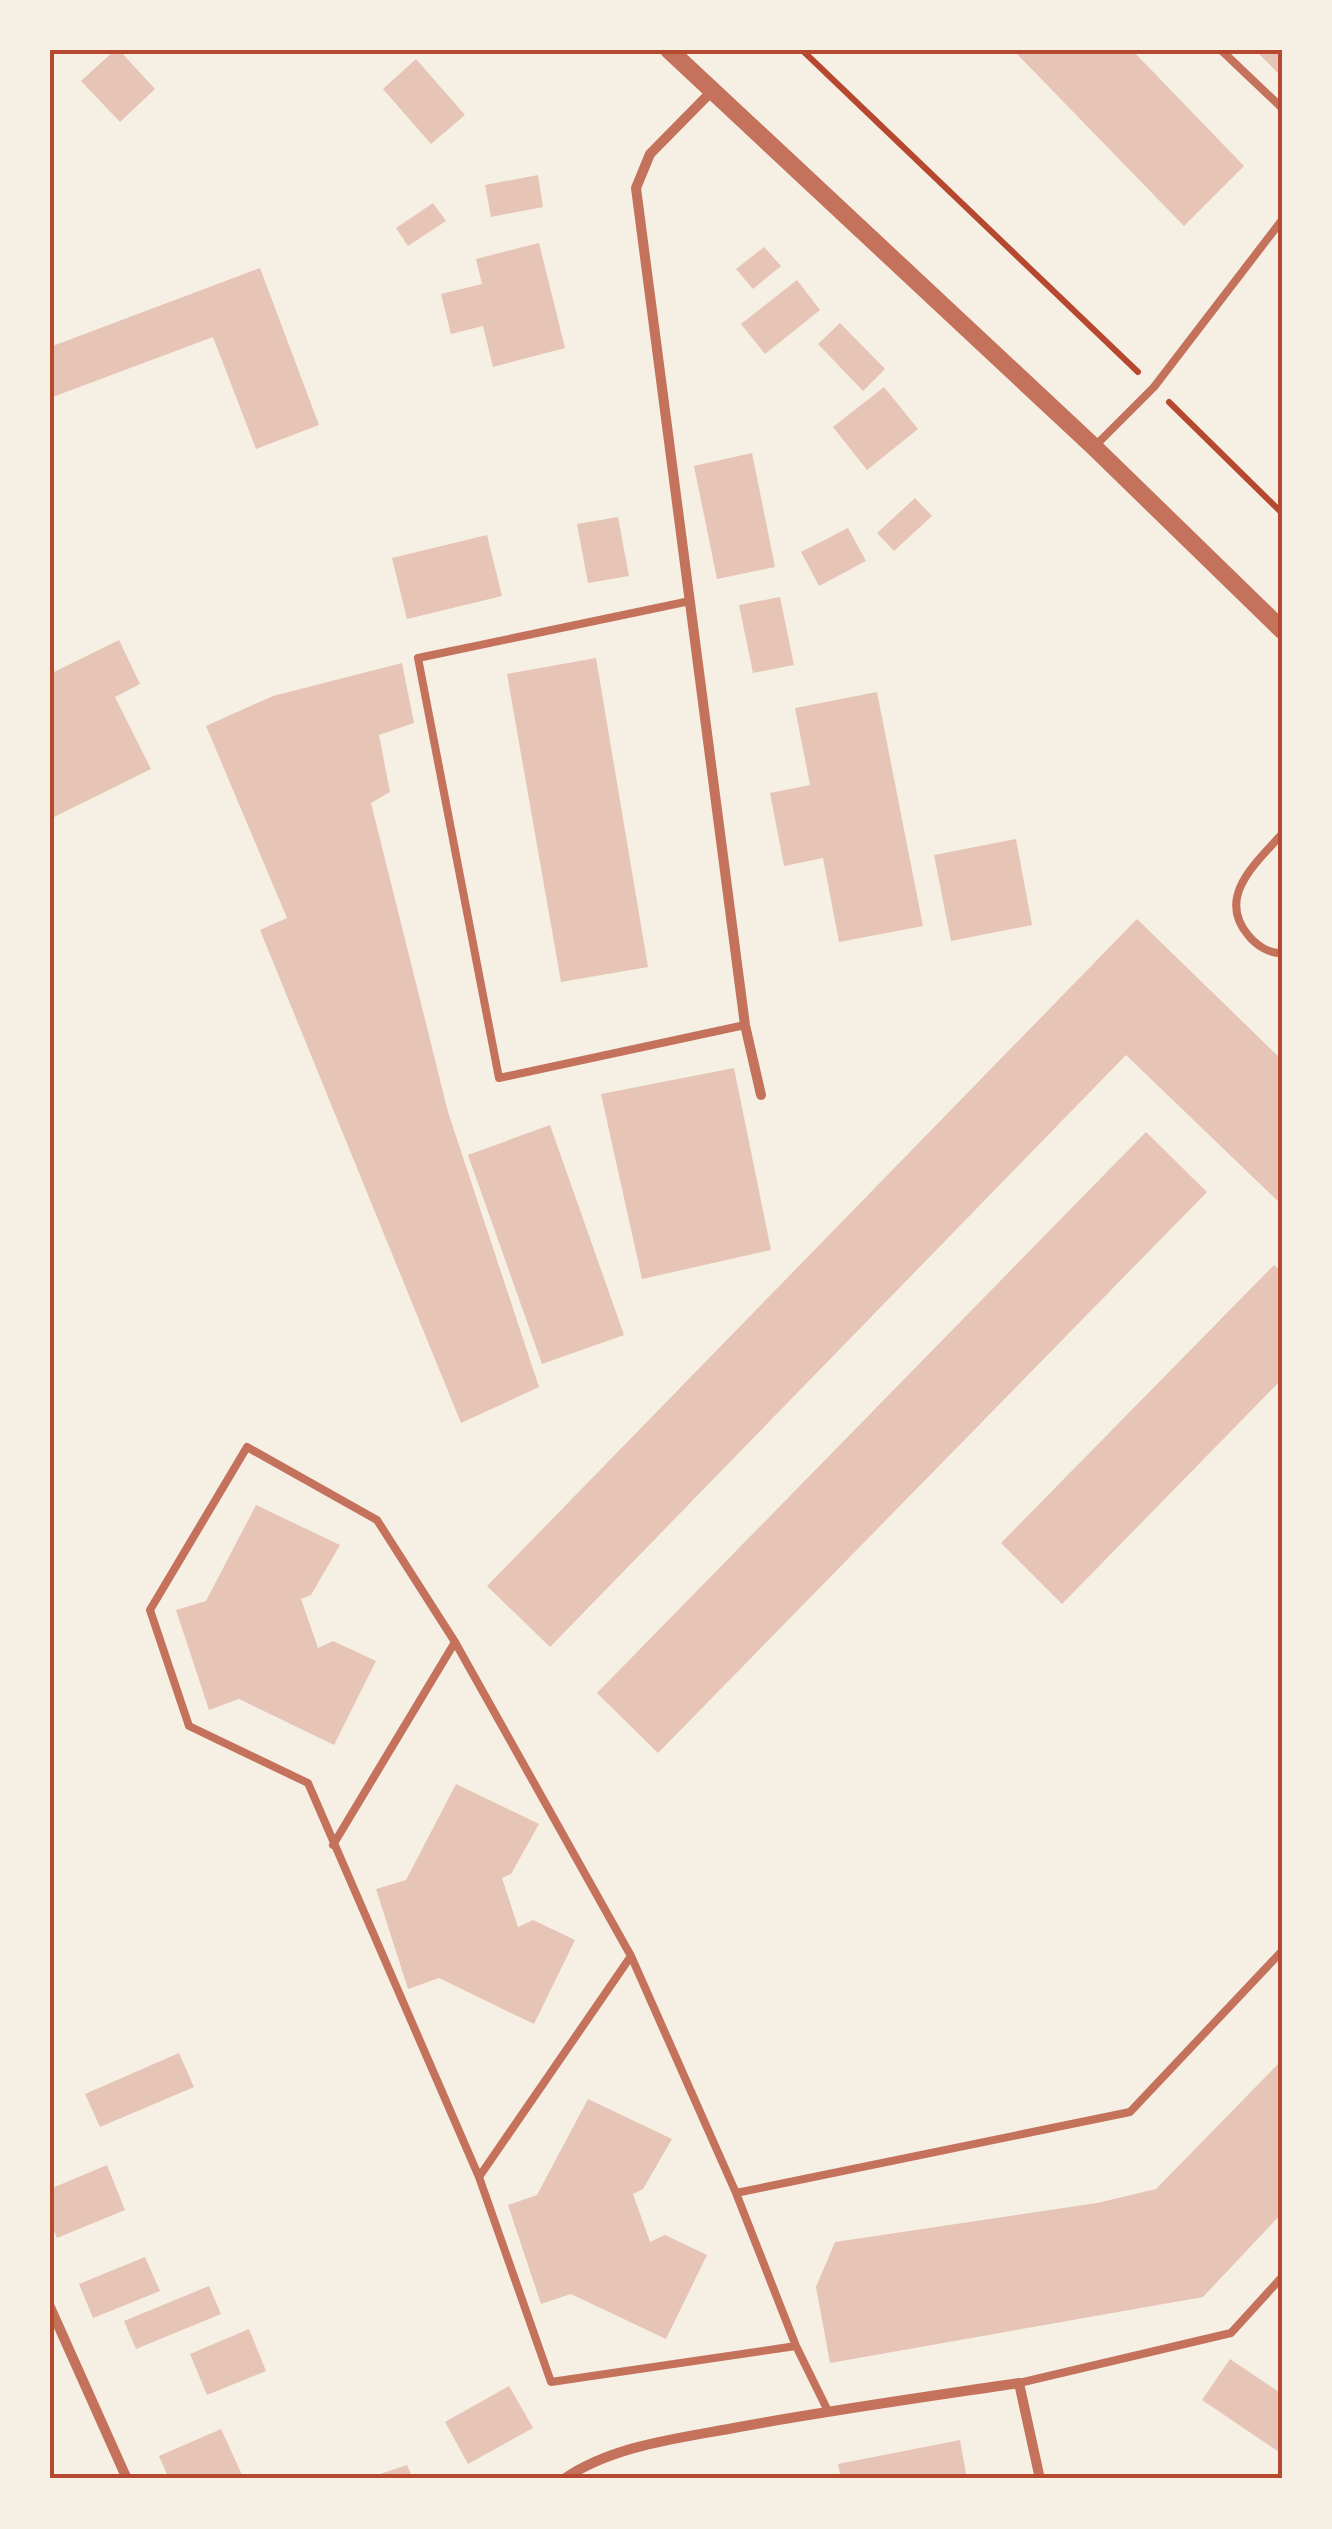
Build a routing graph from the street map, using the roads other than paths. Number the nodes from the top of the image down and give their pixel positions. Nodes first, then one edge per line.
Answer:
1 (669, 50) edge
2 (1221, 50) edge
3 (712, 92) junction
4 (1282, 108) edge
5 (1282, 220) edge
6 (1094, 447) junction
7 (690, 601) junction
8 (1282, 630) edge
9 (1282, 834) edge
10 (1282, 954) edge
11 (746, 1025) junction
12 (761, 1095) dead end
13 (456, 1642) junction
14 (333, 1845) junction
15 (1282, 1951) edge
16 (630, 1956) junction
17 (479, 2177) junction
18 (736, 2193) junction
19 (1282, 2277) edge
20 (50, 2307) edge
21 (796, 2346) junction
22 (1019, 2384) junction
23 (828, 2411) junction
24 (128, 2479) edge
25 (564, 2479) edge
26 (1040, 2479) edge

1 - 3 street
2 - 4 lane
3 - 6 street
3 - 7 street
5 - 6 lane
6 - 8 street
7 - 11 street
7 - 11 lane
9 - 10 lane
11 - 12 street
13 - 14 lane
13 - 14 lane
13 - 16 lane
14 - 17 lane
15 - 18 lane
16 - 17 lane
16 - 18 lane
17 - 21 lane
18 - 21 lane
19 - 22 lane
20 - 24 street
21 - 23 lane
22 - 23 street
22 - 26 street
23 - 25 street

